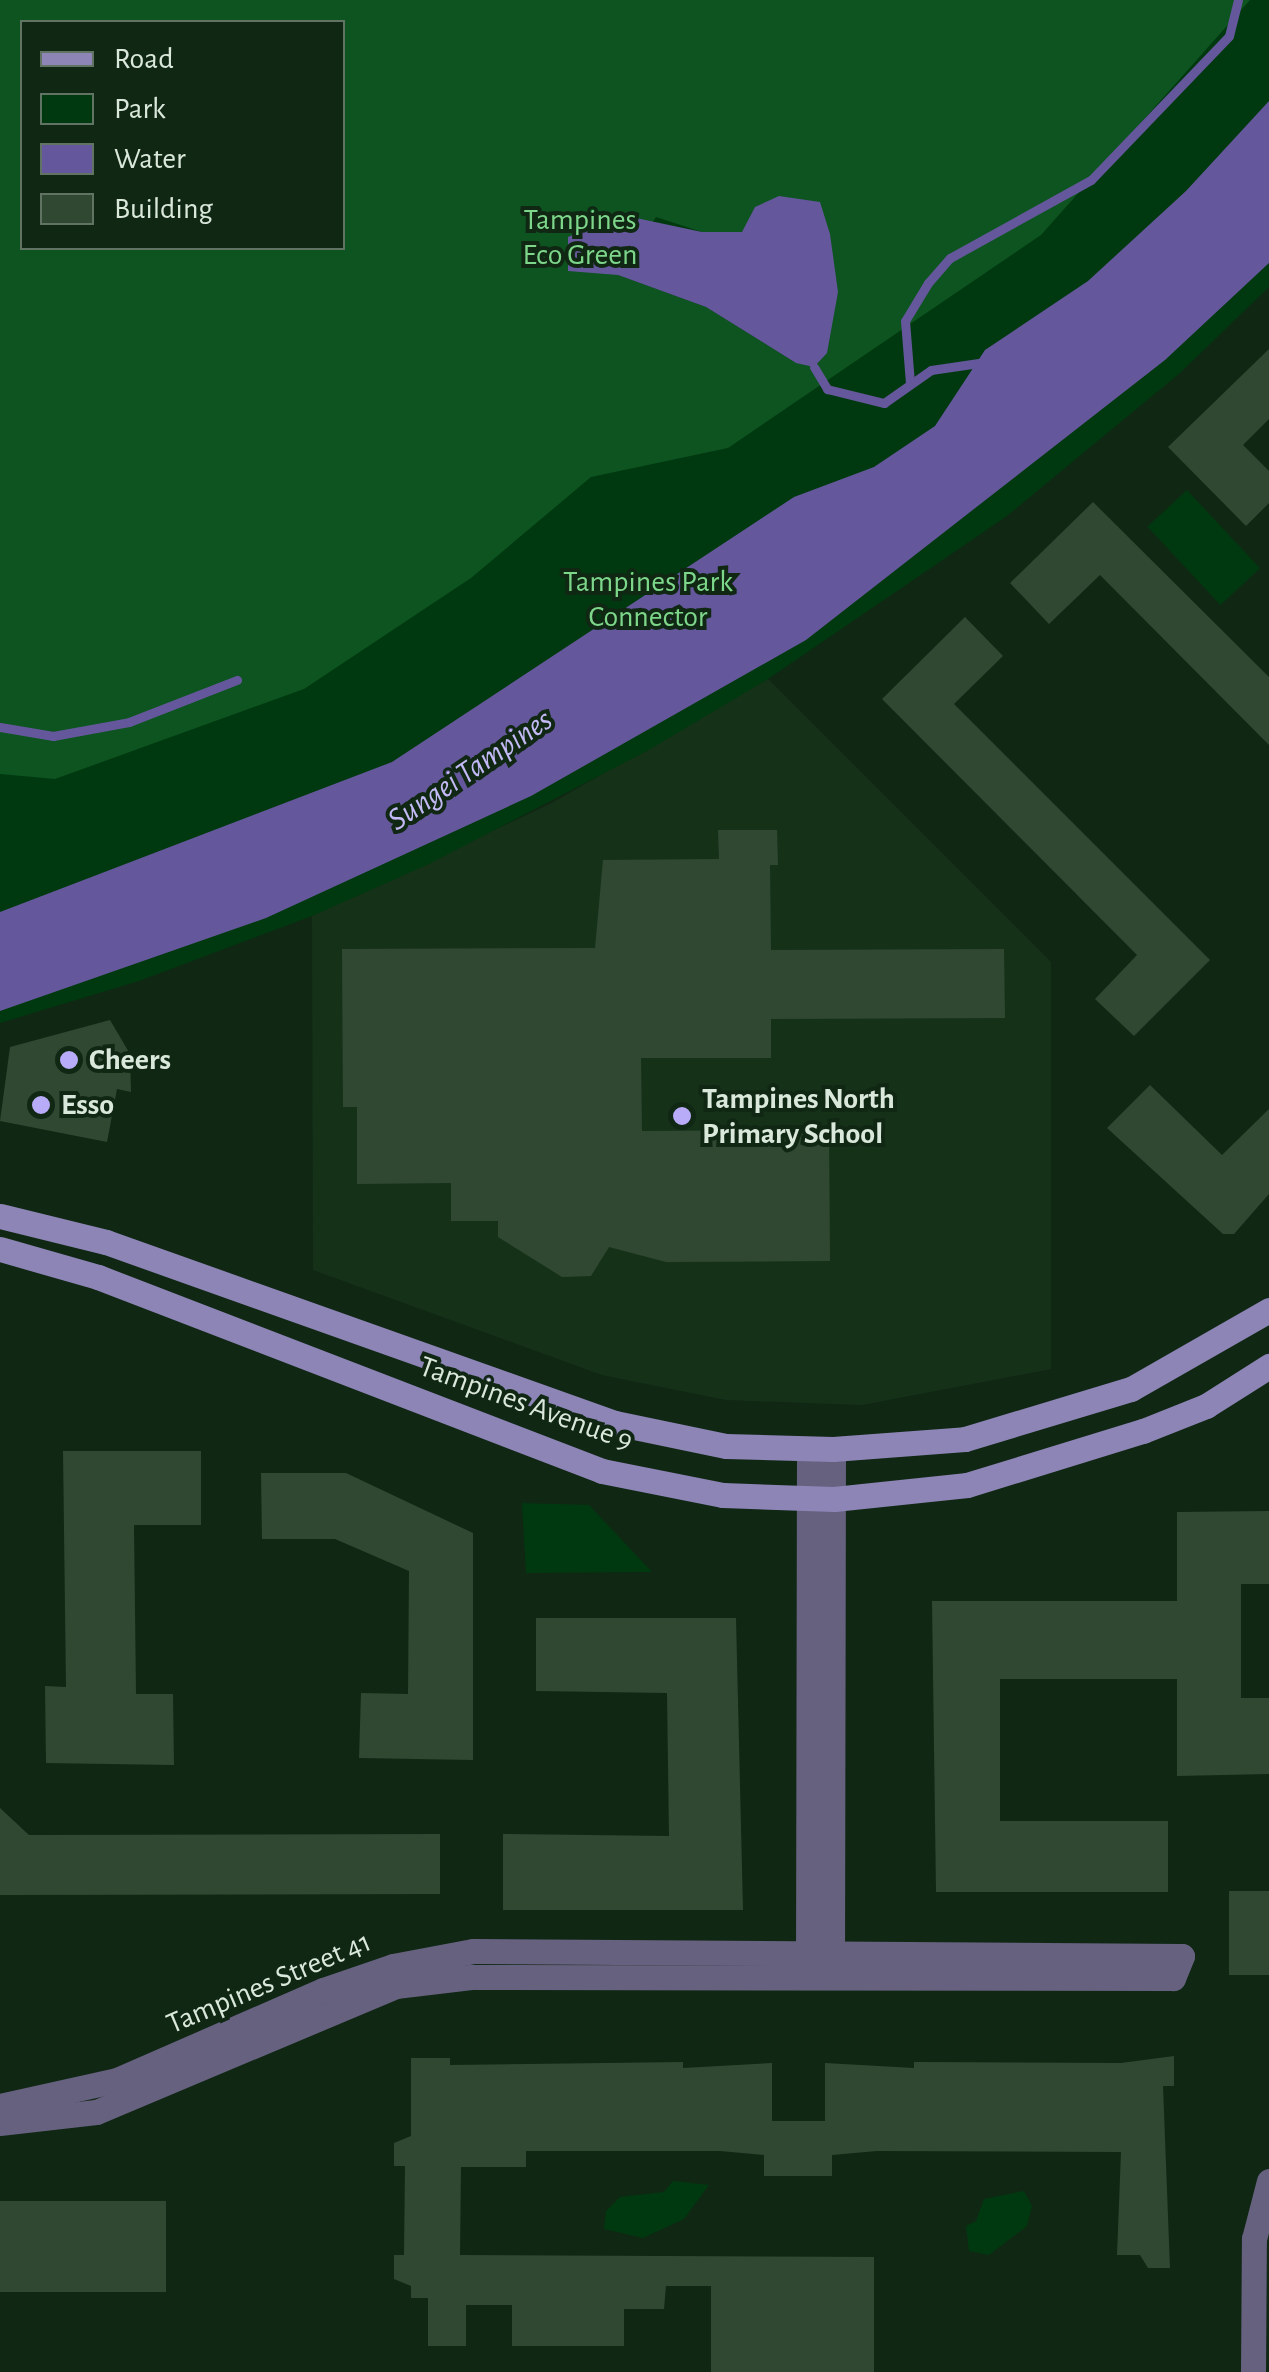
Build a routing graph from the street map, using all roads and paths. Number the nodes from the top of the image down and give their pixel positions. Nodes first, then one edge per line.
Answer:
1 (0, 1216) edge
2 (0, 1249) edge
3 (1269, 1310) edge
4 (1269, 1366) edge
5 (821, 1449) junction
6 (822, 1500) junction
7 (820, 1967) junction
8 (326, 2000) junction
9 (0, 2106) edge
10 (0, 2123) edge
11 (1269, 2181) edge
12 (1253, 2372) edge

1 - 5 main road, Tampines Avenue 9
2 - 6 main road, Tampines Avenue 9
3 - 5 main road, Tampines Avenue 9
4 - 6 main road, Tampines Avenue 9
5 - 6 street
6 - 7 street
7 - 7 street, Tampines Street 41
7 - 8 street, Tampines Street 41
8 - 9 street, Tampines Street 41
8 - 10 street, Tampines Street 41
11 - 12 street

